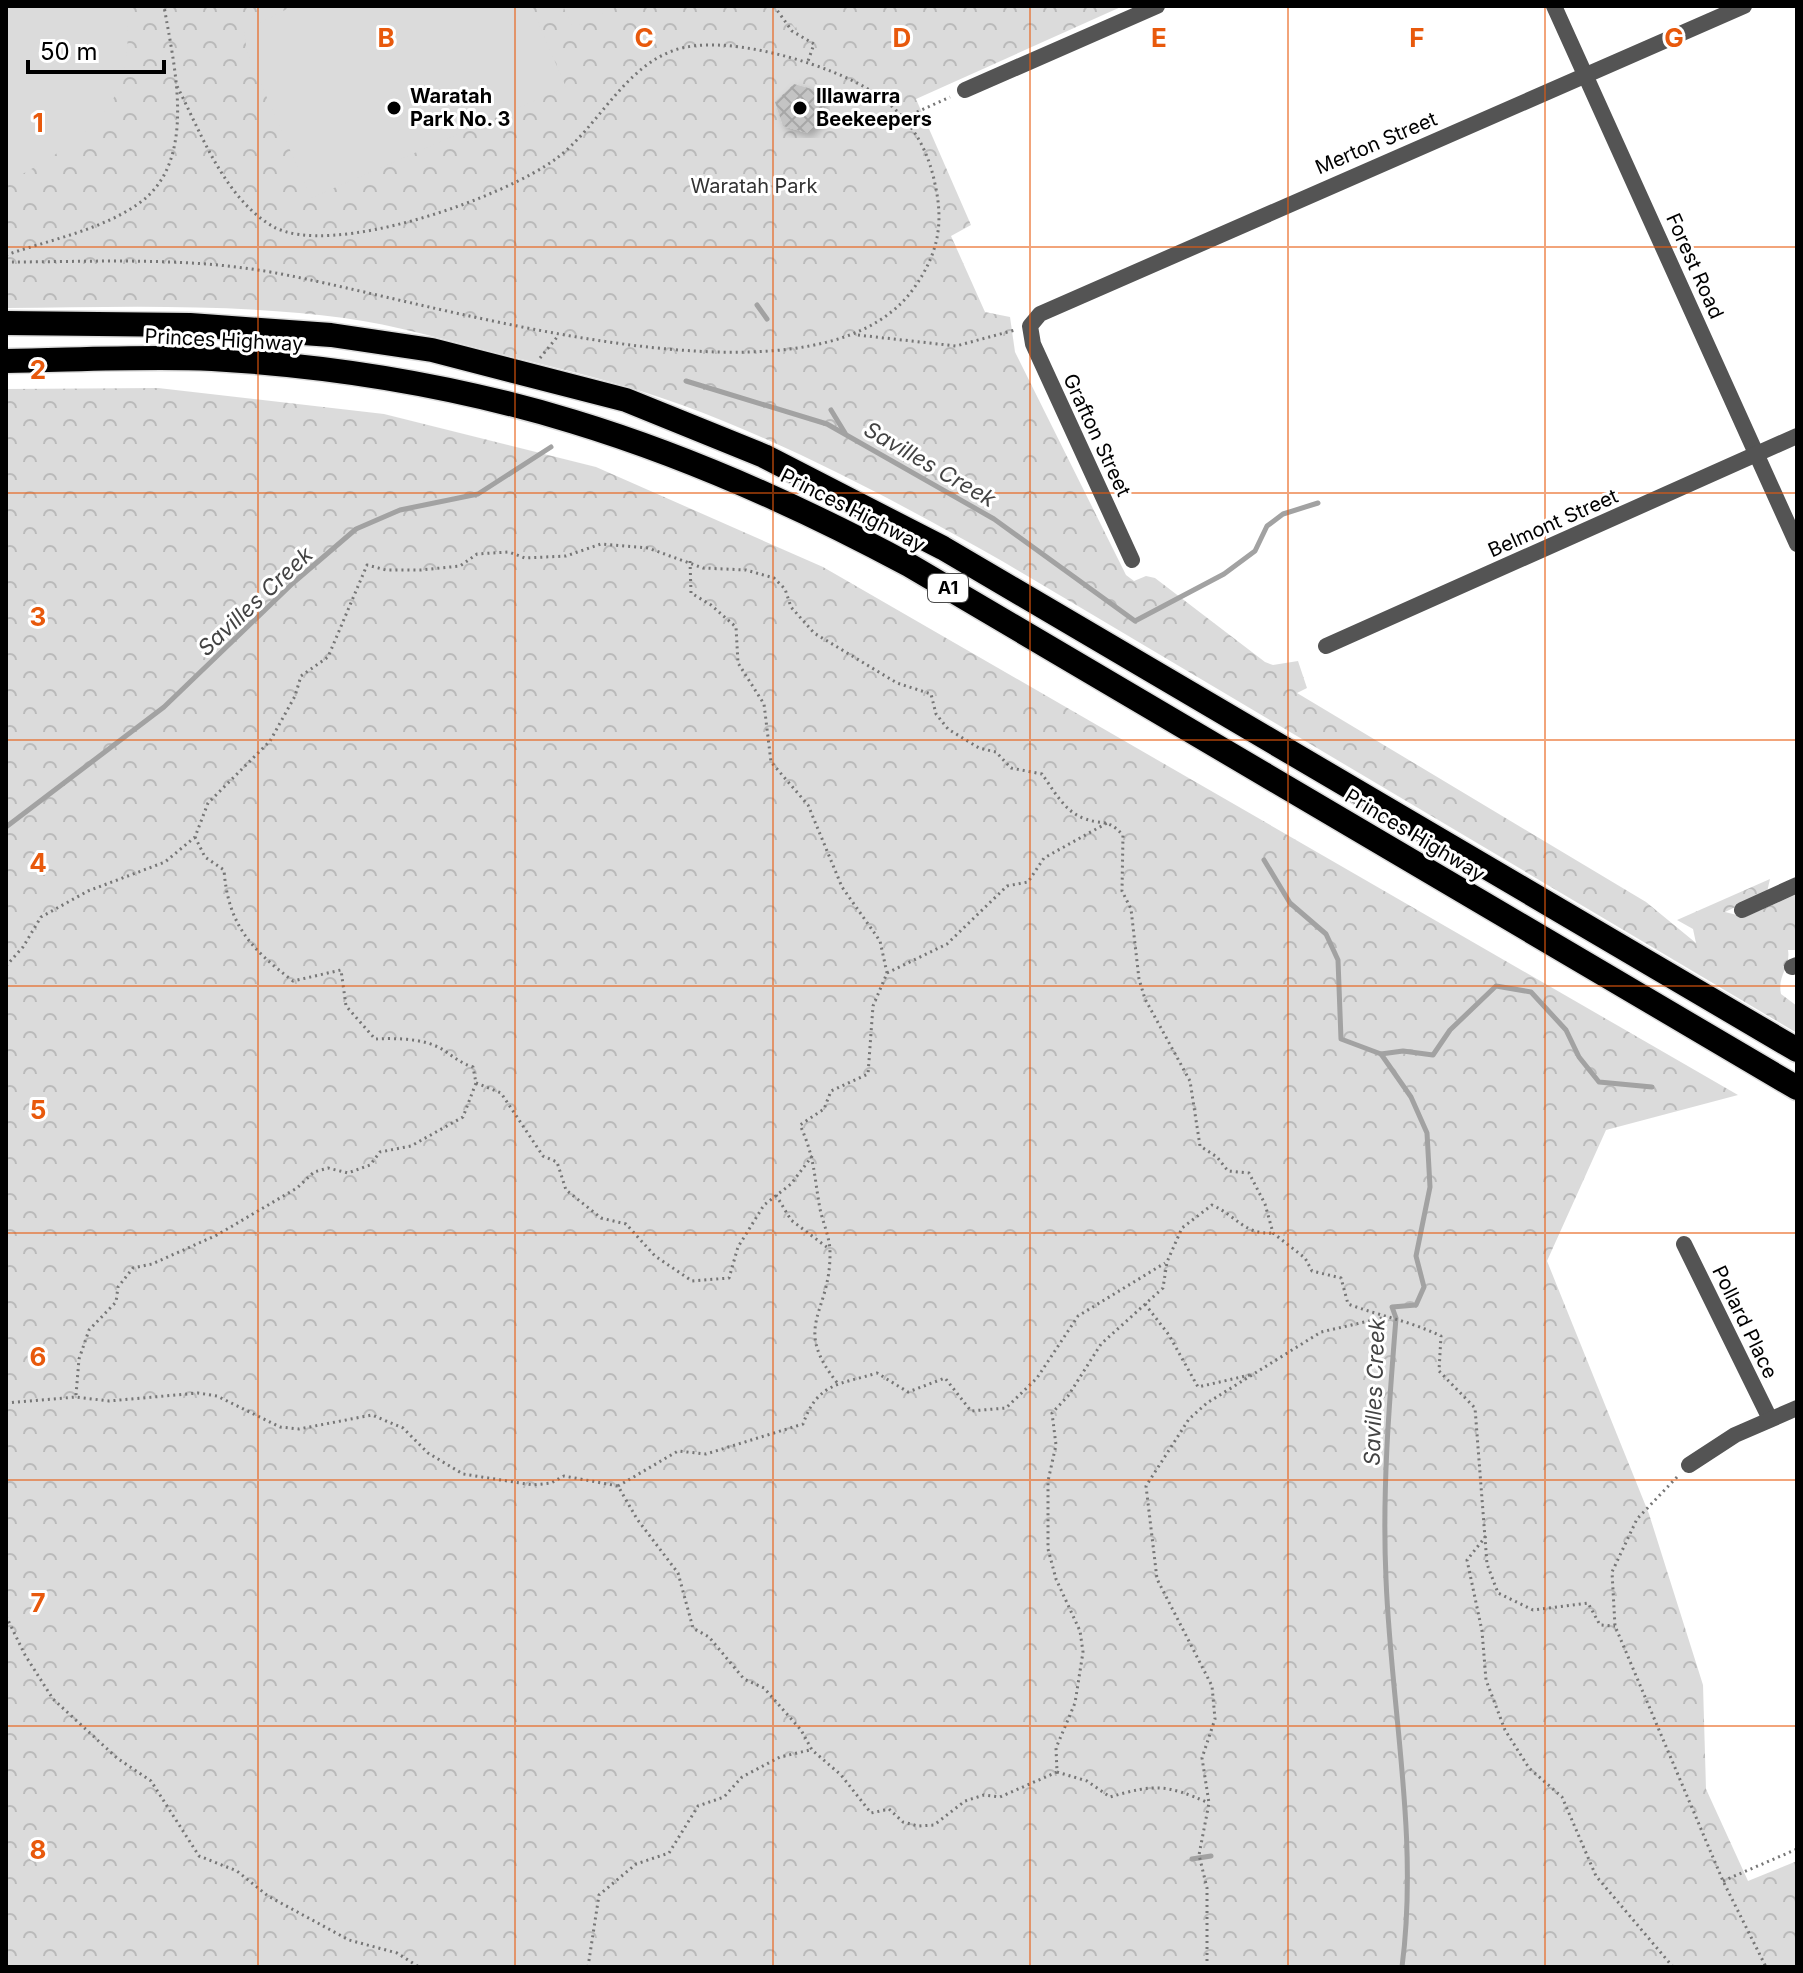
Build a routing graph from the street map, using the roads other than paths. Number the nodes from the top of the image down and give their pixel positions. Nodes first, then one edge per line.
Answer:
1 (1157, 6) edge
2 (1554, 6) edge
3 (1744, 6) edge
4 (1585, 76) junction
5 (965, 90) road end
6 (6, 323) edge
7 (1030, 326) joint
8 (6, 361) edge
9 (1797, 436) edge
10 (1758, 453) junction
11 (1797, 544) edge
12 (1132, 560) dead end
13 (1326, 646) dead end
14 (1797, 885) edge
15 (1742, 910) dead end
16 (1797, 1050) edge
17 (1797, 1088) edge
18 (1684, 1244) dead end
19 (1797, 1408) edge
20 (1770, 1419) junction
21 (1689, 1465) road end

1 - 5 street
2 - 4 street, Forest Road
3 - 4 street, Merton Street
4 - 7 street, Merton Street
4 - 10 street, Forest Road
6 - 16 highway, Princes Highway / A1
7 - 12 street, Grafton Street
8 - 17 highway, Princes Highway / A1
9 - 10 street, Belmont Street
10 - 11 street, Forest Road
10 - 13 street, Belmont Street
14 - 15 street
18 - 20 street, Pollard Place
19 - 20 street
20 - 21 street

